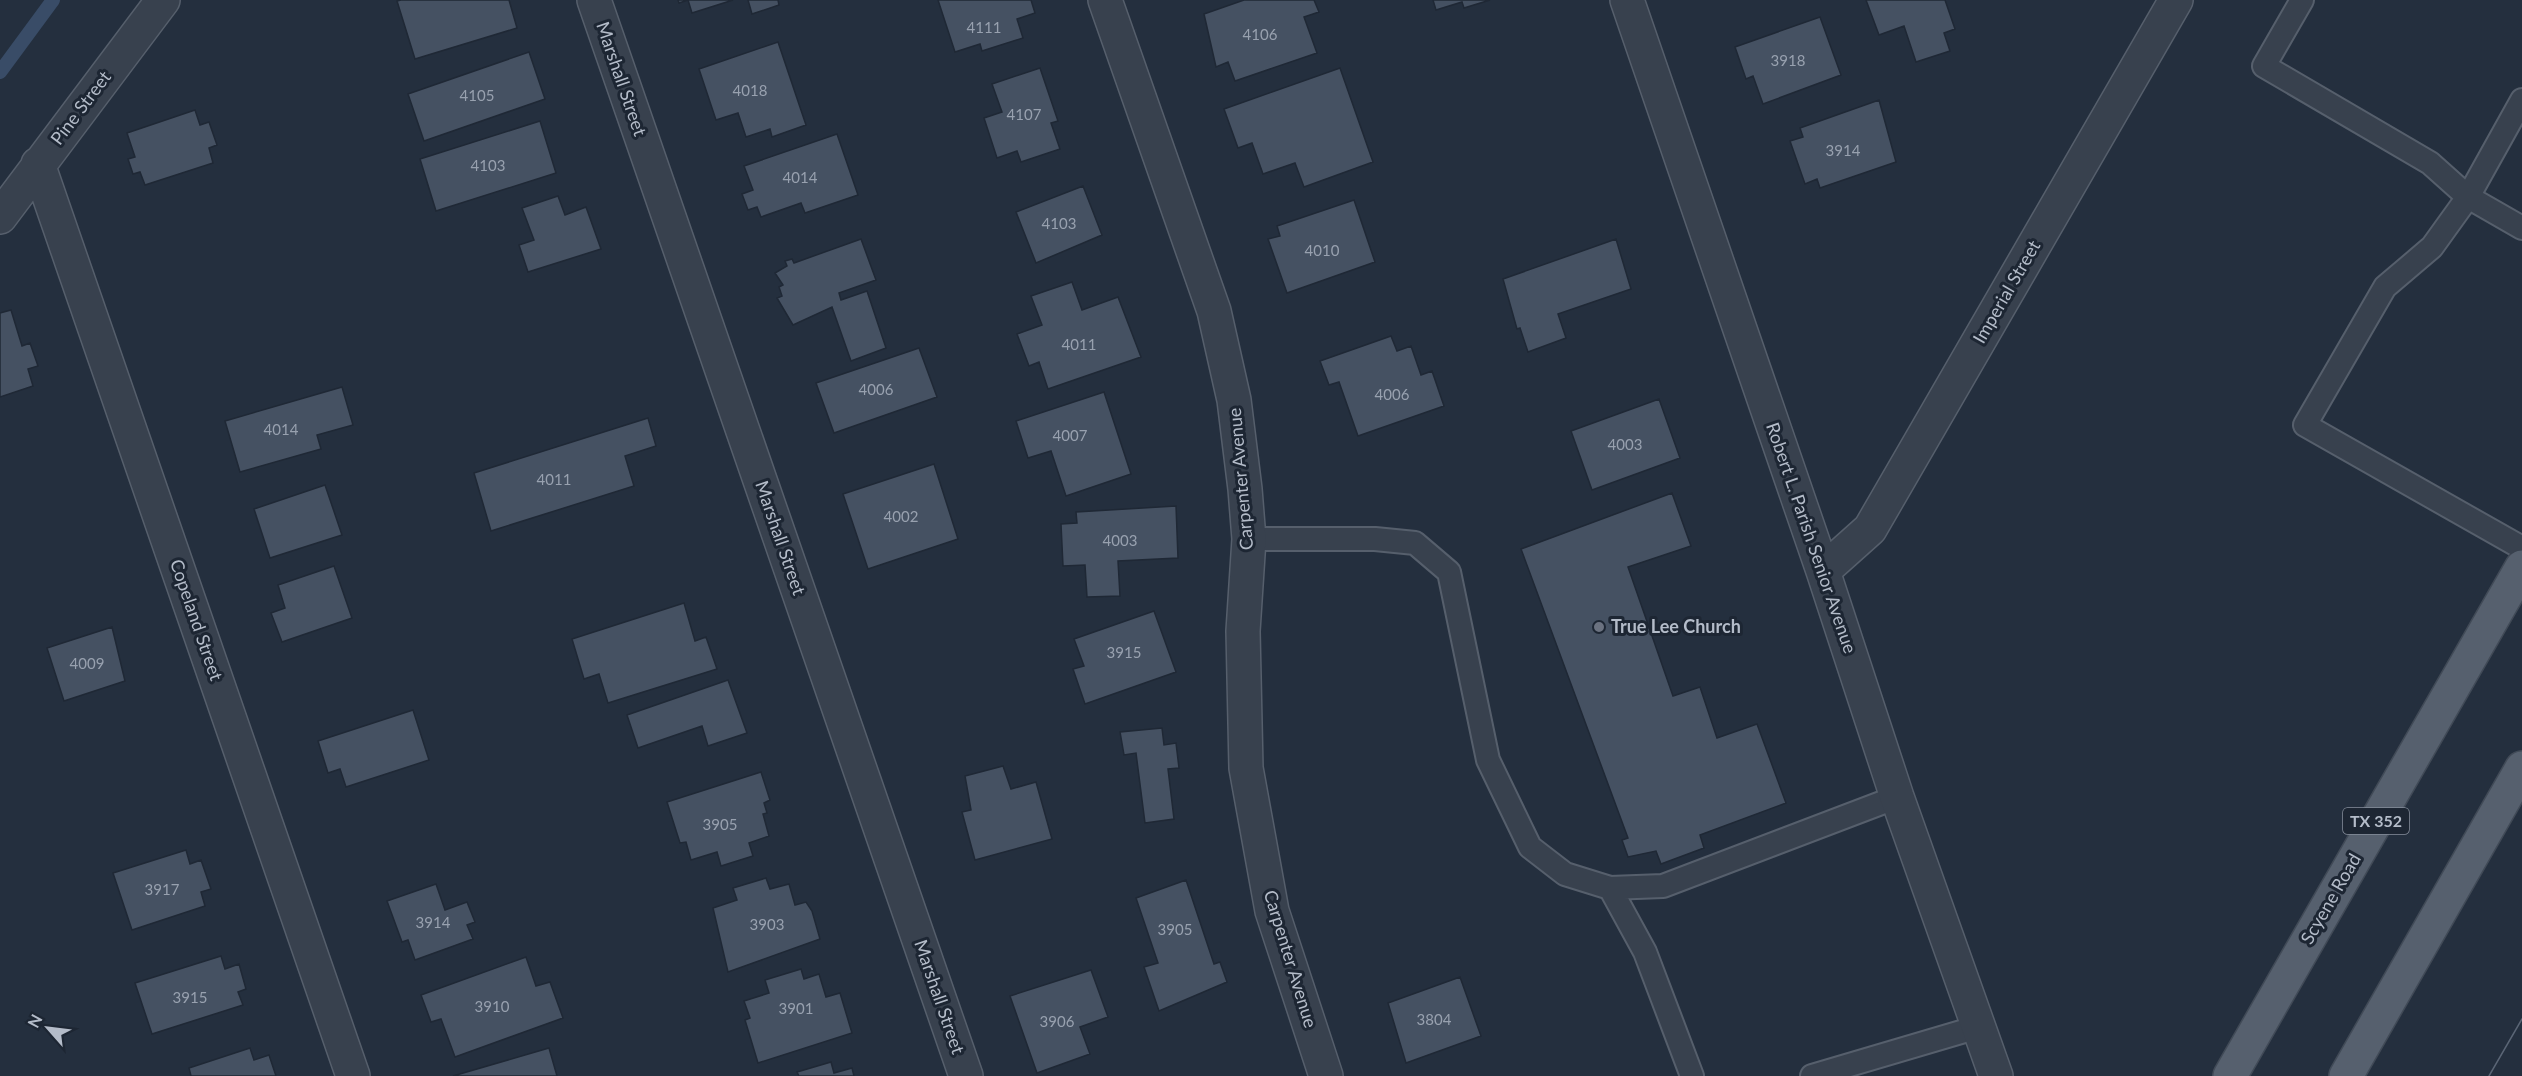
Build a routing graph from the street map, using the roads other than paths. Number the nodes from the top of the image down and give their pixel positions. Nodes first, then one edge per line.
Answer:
1 (163, 0) edge
2 (594, 0) edge
3 (1105, 0) edge
4 (1627, 0) edge
5 (2176, 0) edge
6 (2302, 0) edge
7 (2522, 100) edge
8 (38, 164) junction
9 (2468, 197) junction
10 (0, 217) edge
11 (2522, 228) edge
12 (1249, 539) junction
13 (2522, 548) edge
14 (2522, 567) edge
15 (1823, 571) junction
16 (2522, 768) edge
17 (1897, 797) junction
18 (1610, 888) junction
19 (1978, 1027) junction
20 (353, 1076) edge
21 (966, 1076) edge
22 (1326, 1076) edge
23 (1692, 1076) edge
24 (1812, 1076) edge
25 (1996, 1076) edge
26 (2230, 1076) edge
27 (2346, 1076) edge

1 - 8 street, Pine Street
2 - 21 street, Marshall Street
3 - 12 street, Carpenter Avenue
4 - 15 street, Robert L. Parish Senior Avenue
5 - 15 street, Imperial Street
6 - 9 lane
7 - 9 lane
8 - 10 street, Pine Street
8 - 20 street, Copeland Street
9 - 11 lane
9 - 13 lane
12 - 18 lane
12 - 22 street, Carpenter Avenue
14 - 26 main road, Scyene Road / TX 352
15 - 17 street, Robert L. Parish Senior Avenue
16 - 27 main road
17 - 18 lane
17 - 19 street, Robert L. Parish Senior Avenue
18 - 23 lane
19 - 24 lane
19 - 25 street, Robert L. Parish Senior Avenue

